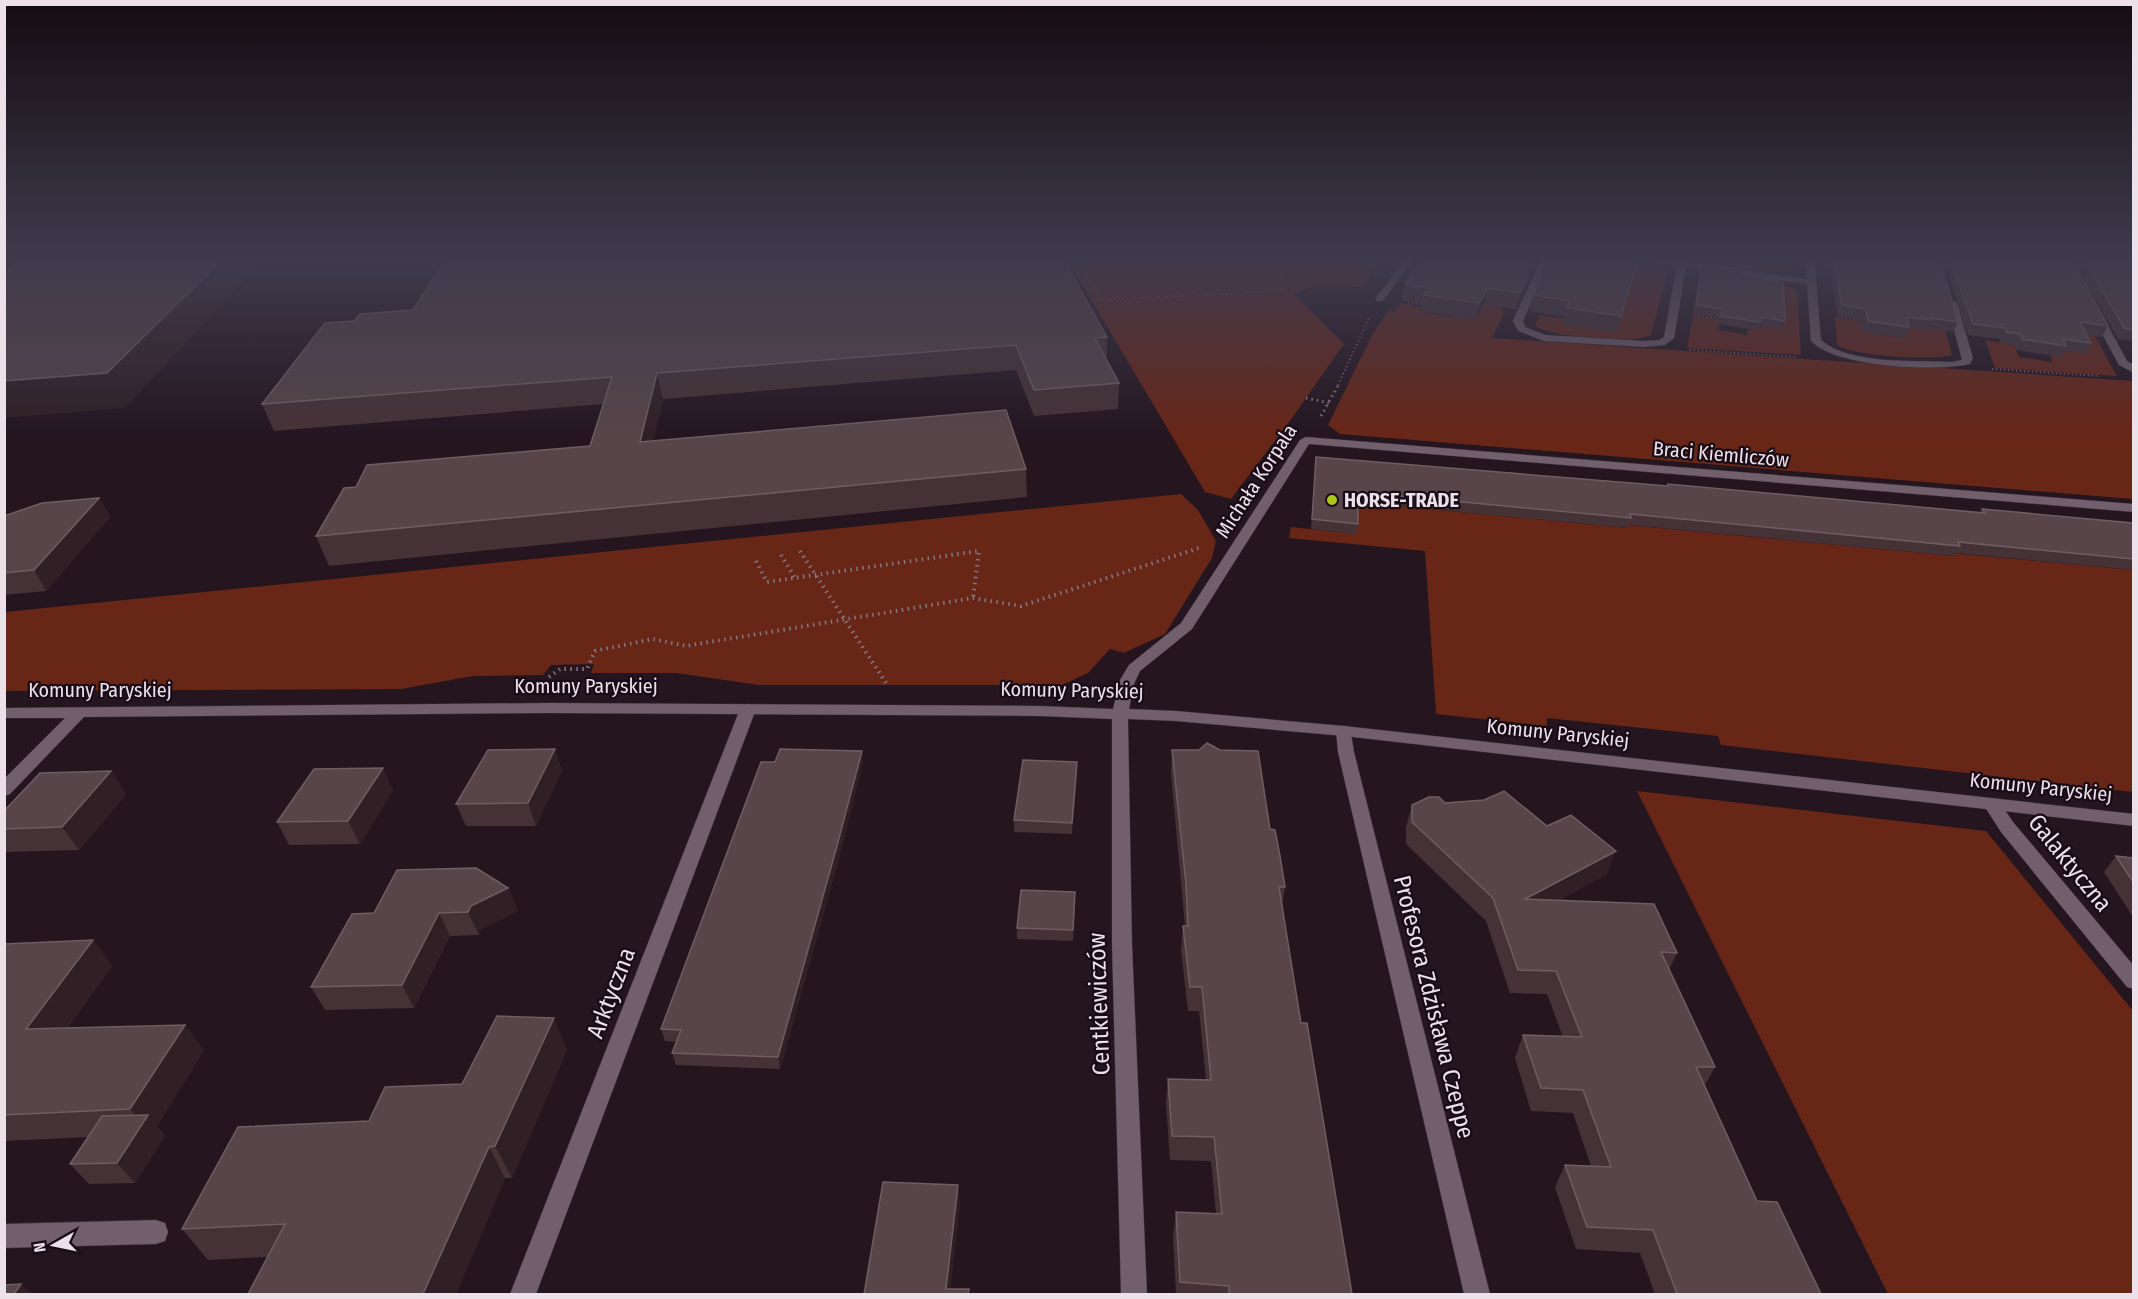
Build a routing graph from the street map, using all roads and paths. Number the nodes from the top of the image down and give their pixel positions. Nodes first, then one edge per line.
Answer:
1 (1370, 318) edge
2 (1520, 318) edge
3 (1673, 318) edge
4 (1814, 318) edge
5 (1845, 318) edge
6 (1956, 318) edge
7 (2099, 318) edge
8 (1862, 320) edge
9 (1683, 349) dead end
10 (1804, 357) dead end
11 (1984, 367) dead end
12 (2133, 370) edge
13 (2108, 377) dead end
14 (1306, 398) dead end
15 (1329, 403) junction
16 (1306, 440) junction
17 (2133, 508) edge
18 (800, 551) dead end
19 (1231, 554) junction
20 (781, 555) dead end
21 (756, 561) dead end
22 (817, 575) junction
23 (795, 578) junction
24 (973, 598) junction
25 (846, 619) junction
26 (549, 677) dead end
27 (891, 691) dead end
28 (748, 709) junction
29 (4, 713) edge
30 (80, 713) junction
31 (1120, 713) junction
32 (1344, 731) junction
33 (4, 790) edge
34 (1992, 804) junction
35 (2133, 820) edge
36 (2133, 981) edge
37 (156, 1233) dead end
38 (4, 1236) edge
39 (523, 1294) edge
40 (1134, 1294) edge
41 (1477, 1294) edge

1 - 15 path, Michała Korpala
2 - 3 street
4 - 6 street
5 - 8 path
7 - 12 street
9 - 10 path
11 - 13 path
14 - 15 path
15 - 16 path, Michała Korpala
16 - 17 street, Braci Kiemliczów
16 - 19 street, Michała Korpala
18 - 22 path
19 - 24 path
19 - 31 street, Michała Korpala
20 - 23 path
21 - 23 path
22 - 23 path
22 - 24 path
22 - 25 path
24 - 25 path
25 - 26 path
25 - 27 path
28 - 30 street, Komuny Paryskiej
28 - 31 street, Komuny Paryskiej
28 - 39 street, Arktyczna
29 - 30 street, Komuny Paryskiej
30 - 33 street
31 - 32 street, Komuny Paryskiej
31 - 40 street, Centkiewiczów
32 - 34 street, Komuny Paryskiej
32 - 41 street, Profesora Zdzisława Czeppe
34 - 35 street, Komuny Paryskiej
34 - 36 street, Galaktyczna
37 - 38 street

